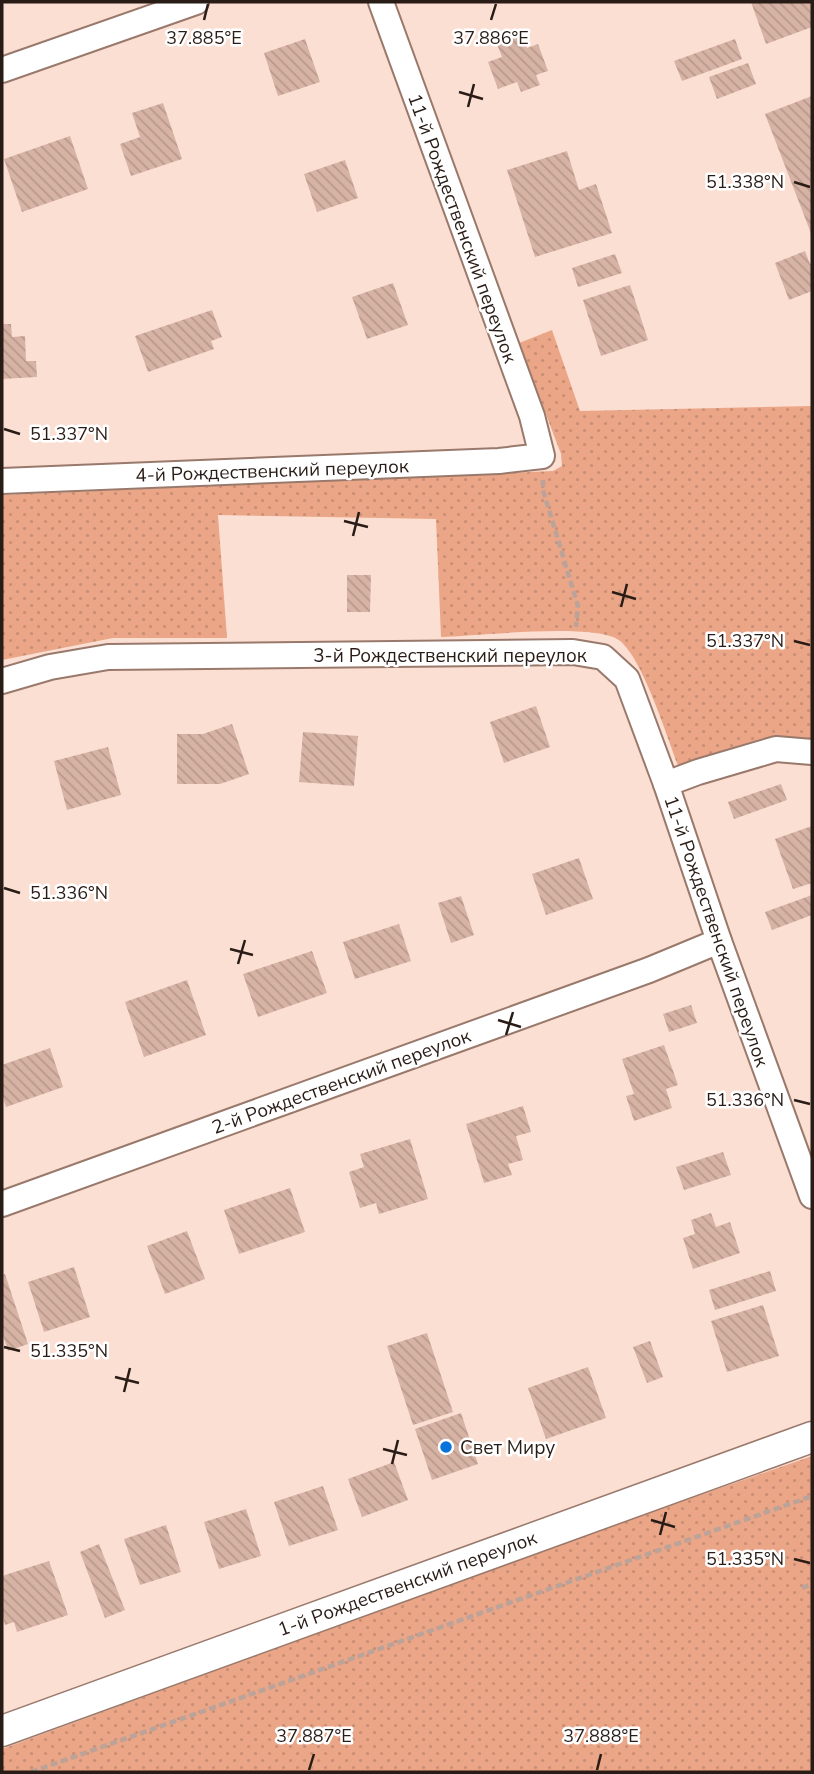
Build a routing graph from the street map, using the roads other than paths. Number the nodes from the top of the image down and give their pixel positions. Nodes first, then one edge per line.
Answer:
1 (196, 2) edge
2 (381, 2) edge
3 (2, 70) edge
4 (542, 456) joint
5 (2, 481) edge
6 (2, 681) edge
7 (812, 752) edge
8 (666, 784) junction
9 (719, 941) junction
10 (812, 1196) edge
11 (2, 1204) edge
12 (812, 1437) edge
13 (2, 1731) edge

1 - 3 street
2 - 4 street, 11-й Рождественский переулок
4 - 5 street, 4-й Рождественский переулок
6 - 8 street, 3-й Рождественский переулок
7 - 8 street
8 - 9 street, 11-й Рождественский переулок
9 - 10 street, 11-й Рождественский переулок
9 - 11 street, 2-й Рождественский переулок
12 - 13 street, 1-й Рождественский переулок

